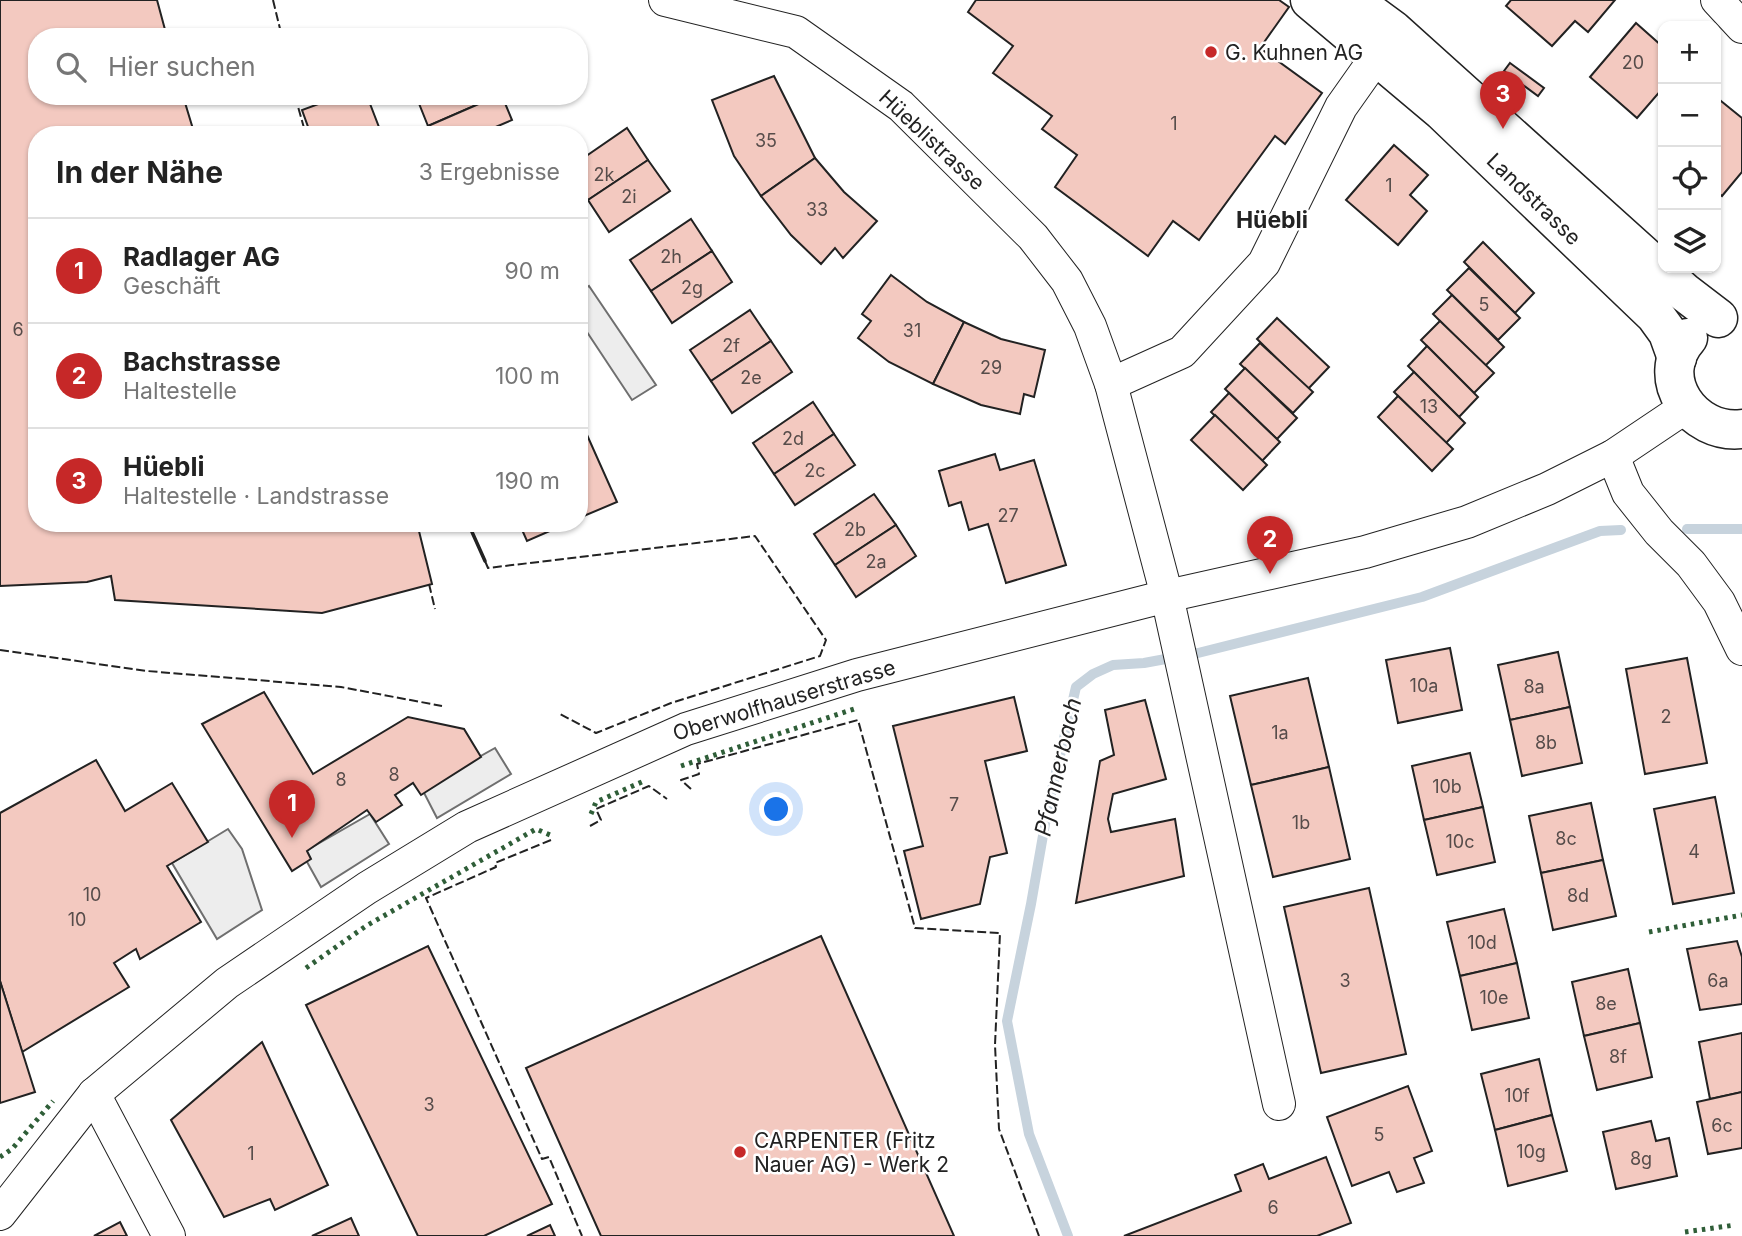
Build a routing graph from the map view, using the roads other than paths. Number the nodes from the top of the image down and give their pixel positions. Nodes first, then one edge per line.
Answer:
1 (665, 0) edge
2 (1310, 0) edge
3 (1352, 0) edge
4 (1717, 0) edge
5 (1742, 27) edge
6 (1377, 56) junction
7 (1730, 318) edge
8 (1677, 358) junction
9 (1111, 384) junction
10 (1686, 407) junction
11 (1742, 429) edge
12 (1613, 456) junction
13 (1167, 596) junction
14 (1742, 649) edge
15 (94, 1094) junction
16 (1279, 1104) dead end
17 (0, 1214) edge
18 (169, 1236) edge

1 - 9 street, Hüeblistrasse
2 - 6 main road, Landstrasse
3 - 7 main road, Landstrasse
4 - 5 street
6 - 8 main road, Landstrasse
6 - 9 street
7 - 8 main road
8 - 10 main road
9 - 13 street, Hüeblistrasse
10 - 11 main road
10 - 12 street, Oberwolfhauserstrasse
12 - 13 street, Oberwolfhauserstrasse
12 - 14 street
13 - 15 street, Oberwolfhauserstrasse
13 - 16 street, Hüeblistrasse
15 - 17 street, Oberwolfhauserstrasse
15 - 18 street

